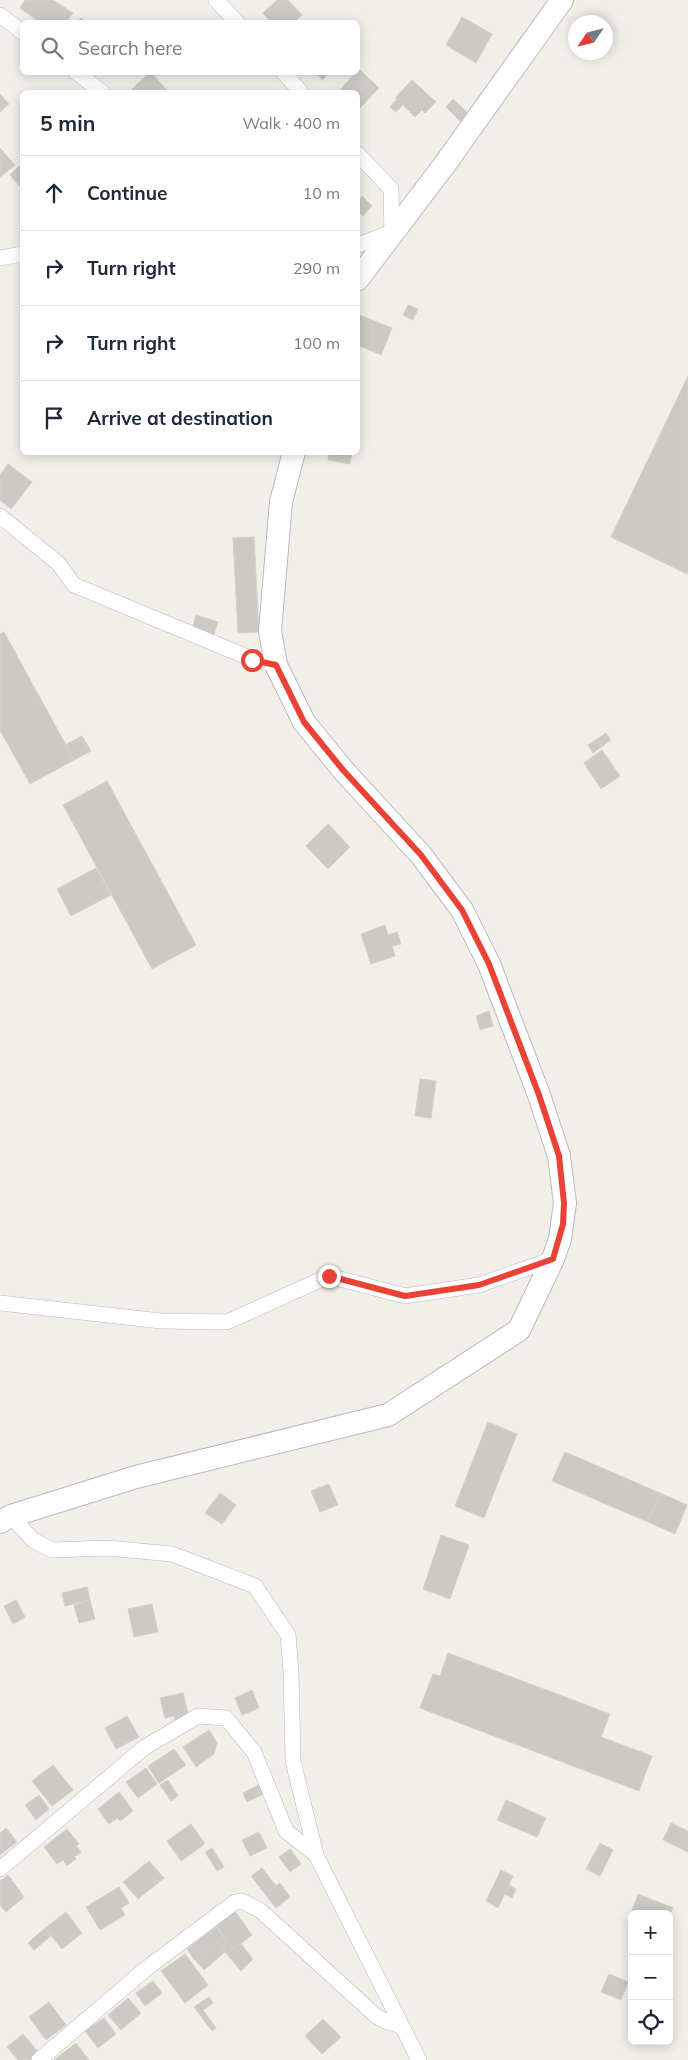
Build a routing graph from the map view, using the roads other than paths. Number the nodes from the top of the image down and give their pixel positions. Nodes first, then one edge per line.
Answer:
1 (216, 0) edge
2 (562, 0) edge
3 (0, 15) edge
4 (235, 20) edge
5 (20, 30) edge
6 (80, 75) edge
7 (286, 75) edge
8 (99, 90) edge
9 (299, 90) edge
10 (360, 156) edge
11 (392, 232) junction
12 (360, 244) edge
13 (20, 254) edge
14 (0, 258) edge
15 (360, 276) edge
16 (293, 455) edge
17 (0, 516) edge
18 (276, 665) junction
19 (553, 1259) junction
20 (0, 1303) edge
21 (5, 1519) edge
22 (316, 1855) junction
23 (0, 1869) edge
24 (402, 2026) junction
25 (39, 2060) edge
26 (420, 2060) edge

1 - 4 street
2 - 11 street
3 - 5 street
6 - 8 street
7 - 9 street
10 - 11 street
11 - 12 street
11 - 15 street
13 - 14 street
16 - 18 street
17 - 18 street
18 - 19 street
19 - 20 street
19 - 21 street
21 - 22 street
22 - 23 street
22 - 24 street
24 - 25 street
24 - 26 street

